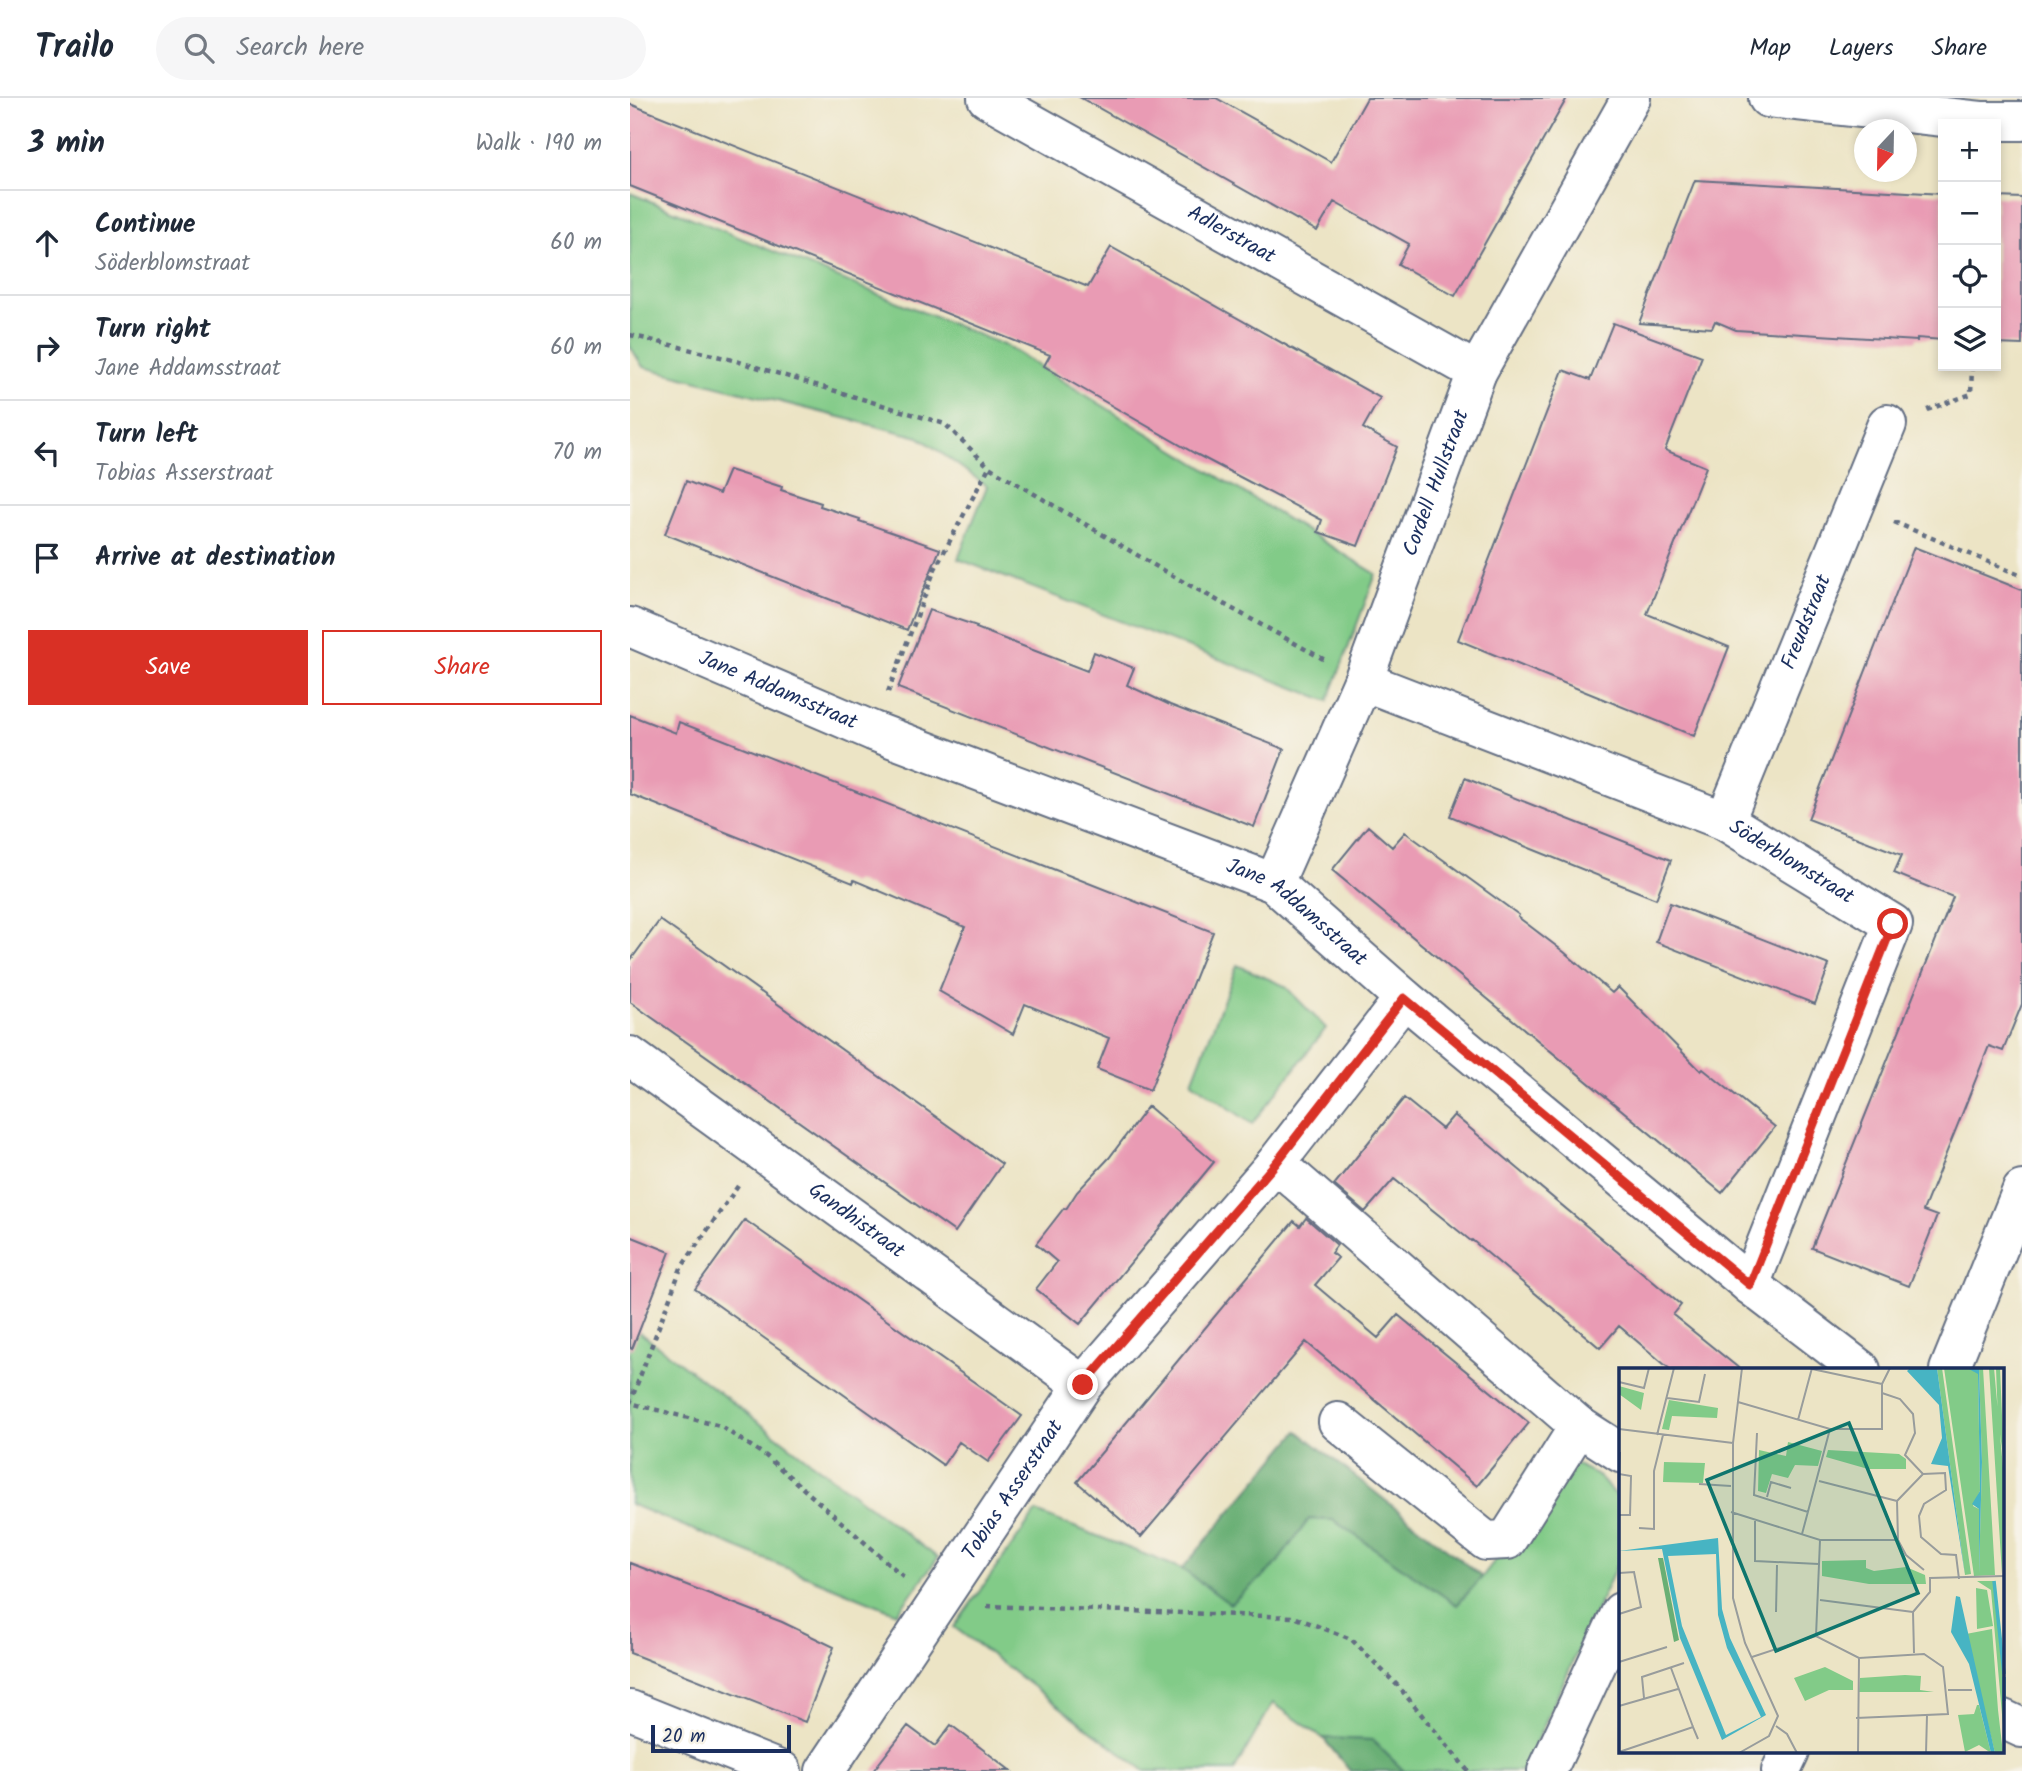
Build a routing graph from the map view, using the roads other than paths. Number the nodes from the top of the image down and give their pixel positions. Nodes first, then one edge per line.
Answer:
1 (987, 98) edge
2 (1631, 98) edge
3 (1768, 98) edge
4 (2022, 121) edge
5 (1477, 372) junction
6 (1887, 424) road end
7 (630, 627) edge
8 (1363, 681) junction
9 (1725, 821) junction
10 (1274, 883) junction
11 (1404, 998) junction
12 (630, 1056) edge
13 (1276, 1163) junction
14 (2022, 1190) edge
15 (1750, 1285) junction
16 (1858, 1368) edge
17 (1951, 1368) edge
18 (1083, 1385) junction
19 (1338, 1422) dead end
20 (1579, 1426) junction
21 (1619, 1452) edge
22 (1619, 1616) edge
23 (630, 1710) edge
24 (2004, 1719) edge
25 (2022, 1728) edge
26 (1789, 1754) edge
27 (782, 1771) edge
28 (825, 1771) edge
29 (1547, 1771) edge
30 (1781, 1771) edge

1 - 5 street, Adlerstraat
2 - 5 street, Cordell Hullstraat
3 - 4 street
5 - 8 street, Cordell Hullstraat
6 - 9 street, Freudstraat
7 - 10 street, Jane Addamsstraat
8 - 9 street, Söderblomstraat
8 - 10 street, Cordell Hullstraat
9 - 15 street, Söderblomstraat
10 - 11 street, Jane Addamsstraat
11 - 13 street, Tobias Asserstraat
11 - 15 street, Jane Addamsstraat
12 - 18 street, Gandhistraat
13 - 18 street, Tobias Asserstraat
13 - 20 street
14 - 17 street
15 - 16 street, Jane Addamsstraat
18 - 28 street, Tobias Asserstraat
19 - 20 street
20 - 21 street
22 - 29 street
23 - 27 street
24 - 25 street
26 - 30 street

